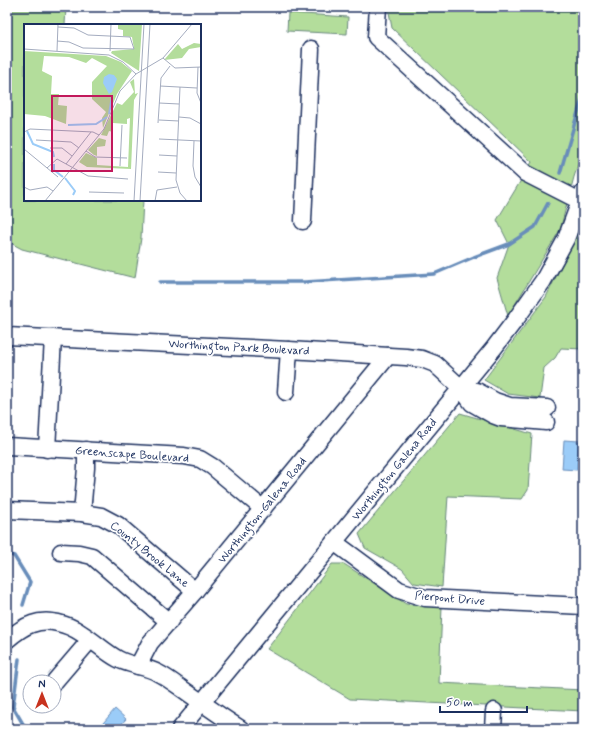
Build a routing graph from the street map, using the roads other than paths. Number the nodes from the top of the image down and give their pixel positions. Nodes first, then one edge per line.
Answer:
1 (378, 7) edge
2 (311, 49) dead end
3 (582, 197) edge
4 (303, 222) dead end
5 (7, 336) edge
6 (53, 338) junction
7 (289, 350) junction
8 (388, 356) junction
9 (461, 388) junction
10 (286, 392) dead end
11 (546, 415) dead end
12 (7, 446) edge
13 (47, 449) junction
14 (86, 450) junction
15 (263, 509) junction
16 (7, 510) edge
17 (82, 513) junction
18 (334, 542) junction
19 (61, 552) dead end
20 (195, 591) junction
21 (583, 606) edge
22 (168, 622) junction
23 (7, 640) edge
24 (90, 640) junction
25 (138, 666) junction
26 (61, 674) edge
27 (202, 703) junction
28 (494, 711) dead end
29 (180, 729) edge
30 (241, 729) edge
31 (493, 729) edge

1 - 3 street
2 - 4 street
3 - 9 street, Worthington Galena Road
5 - 6 street, Worthington Park Boulevard
6 - 7 street, Worthington Park Boulevard
6 - 13 street
7 - 8 street, Worthington Park Boulevard
7 - 10 street
8 - 9 street, Worthington Park Boulevard
8 - 15 street, Worthington-Galena Road
9 - 11 street, Worthington Park Boulevard
9 - 18 street, Worthington Galena Road
12 - 13 street, Greenscape Boulevard
13 - 14 street, Greenscape Boulevard
14 - 15 street, Greenscape Boulevard
14 - 17 street
15 - 20 street, Worthington-Galena Road
16 - 17 street, County Brook Lane
17 - 20 street, County Brook Lane
18 - 21 street, Pierpont Drive
18 - 27 street, Worthington Galena Road
19 - 22 street
20 - 22 street, Worthington-Galena Road
22 - 25 street, Worthington-Galena Road
23 - 24 street
24 - 25 street
24 - 26 street
25 - 27 street
27 - 29 street, Worthington Galena Road
27 - 30 street
28 - 31 street

